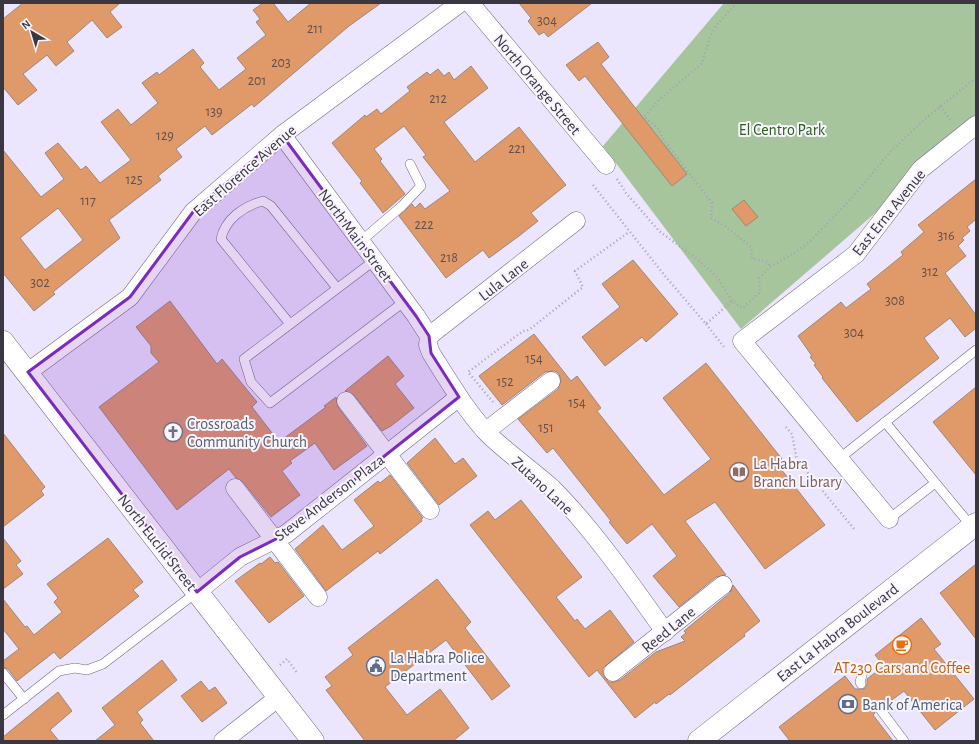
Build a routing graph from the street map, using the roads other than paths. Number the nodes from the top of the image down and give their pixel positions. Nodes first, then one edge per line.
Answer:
1 (460, 3) edge
2 (470, 3) edge
3 (976, 125) edge
4 (282, 136) junction
5 (410, 164) dead end
6 (611, 170) road end
7 (576, 221) dead end
8 (361, 241) junction
9 (374, 260) junction
10 (337, 288) junction
11 (405, 301) junction
12 (290, 324) junction
13 (429, 336) junction
14 (976, 350) edge
15 (6, 352) edge
16 (28, 372) junction
17 (551, 381) dead end
18 (459, 397) junction
19 (346, 401) dead end
20 (885, 422) junction
21 (486, 432) junction
22 (387, 454) junction
23 (840, 458) junction
24 (935, 483) junction
25 (235, 488) dead end
26 (430, 510) dead end
27 (889, 519) joint
28 (974, 526) edge
29 (275, 540) junction
30 (723, 584) dead end
31 (197, 592) junction
32 (318, 597) dead end
33 (665, 632) junction
34 (863, 671) dead end
35 (613, 672) dead end
36 (3, 673) edge
37 (861, 684) dead end
38 (279, 697) junction
39 (24, 699) junction
40 (880, 709) dead end
41 (3, 715) edge
42 (223, 741) edge
43 (313, 741) edge
44 (699, 741) edge
45 (904, 741) edge

1 - 4 street, East Florence Avenue
2 - 6 street, North Orange Street
3 - 23 street, East Erna Avenue
4 - 8 street, North Main Street
4 - 16 street, East Florence Avenue
5 - 8 lane
7 - 13 street, Lula Lane
8 - 9 street, North Main Street
9 - 10 lane
9 - 11 street, North Main Street
10 - 12 lane
10 - 12 lane
11 - 12 lane
11 - 13 street, North Main Street
13 - 18 street, Zutano Lane
14 - 20 lane
15 - 16 street, North Euclid Street
16 - 31 street, North Euclid Street
17 - 21 street
18 - 21 street, Zutano Lane
18 - 22 street, Steve Anderson Plaza
19 - 22 street
20 - 23 lane
20 - 24 lane
21 - 33 street, Zutano Lane
22 - 26 street
22 - 29 street, Steve Anderson Plaza
23 - 27 street
24 - 27 lane
24 - 28 lane
25 - 29 street
28 - 44 street, East La Habra Boulevard
29 - 31 street, Steve Anderson Plaza
29 - 32 street
30 - 33 street, Reed Lane
31 - 38 street, North Euclid Street
31 - 39 lane
33 - 35 street, Reed Lane
34 - 37 lane
36 - 39 lane
38 - 42 street
38 - 43 street, North Euclid Street
39 - 41 lane
40 - 45 lane

